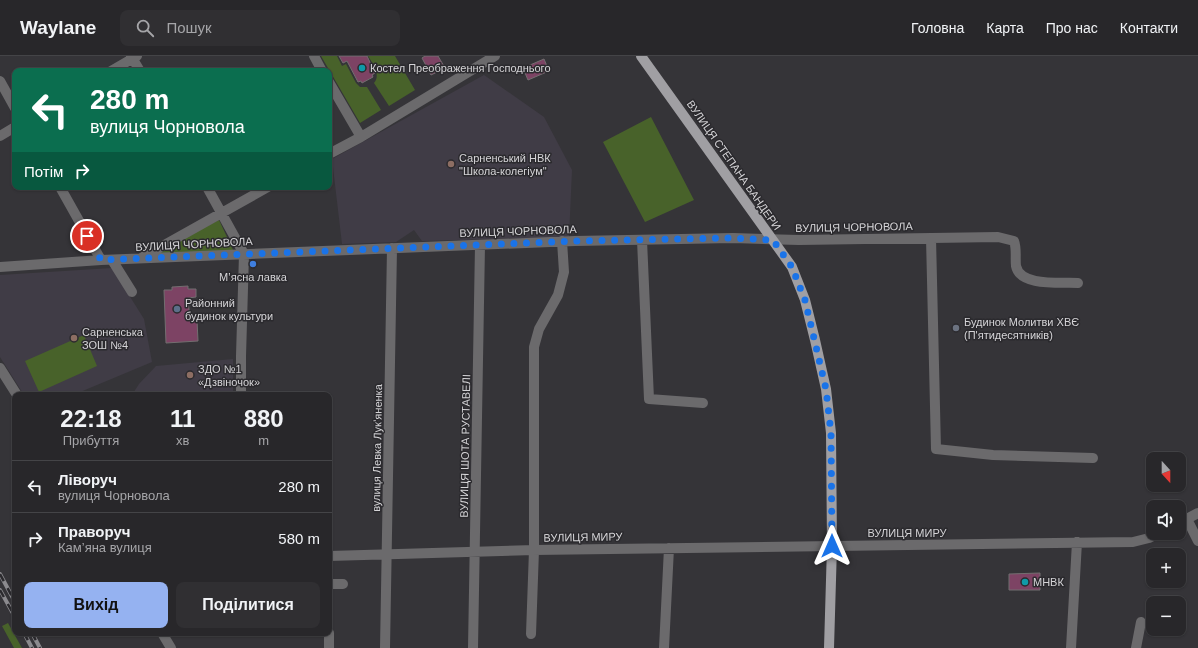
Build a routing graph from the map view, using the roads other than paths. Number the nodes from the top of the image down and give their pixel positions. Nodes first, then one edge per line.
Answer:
1 (314, 56) edge
2 (496, 56) edge
3 (641, 56) edge
4 (134, 57) edge
5 (116, 68) edge
6 (139, 68) edge
7 (320, 68) edge
8 (0, 81) edge
9 (332, 87) edge
10 (12, 103) edge
11 (12, 129) edge
12 (0, 136) edge
13 (361, 137) junction
14 (332, 152) edge
15 (62, 190) edge
16 (209, 190) edge
17 (262, 190) edge
18 (222, 212) junction
19 (931, 238) junction
20 (642, 240) junction
21 (773, 240) junction
22 (562, 242) junction
23 (480, 245) junction
24 (392, 248) junction
25 (244, 254) junction
26 (139, 259) junction
27 (101, 260) junction
28 (112, 260) junction
29 (0, 267) edge
30 (1078, 283) dead end
31 (132, 292) dead end
32 (0, 368) edge
33 (15, 392) edge
34 (241, 392) edge
35 (703, 403) dead end
36 (1093, 458) dead end
37 (1198, 513) edge
38 (1186, 519) edge
39 (1186, 525) edge
40 (1146, 538) edge
41 (1198, 541) edge
42 (1077, 542) junction
43 (832, 546) junction
44 (669, 548) junction
45 (534, 550) junction
46 (475, 553) junction
47 (387, 554) junction
48 (332, 556) edge
49 (332, 584) edge
50 (343, 584) dead end
51 (1141, 622) dead end
52 (531, 634) dead end
53 (164, 636) edge
54 (329, 636) edge
55 (171, 648) edge
56 (329, 648) edge
57 (385, 648) edge
58 (473, 648) edge
59 (664, 648) edge
60 (829, 648) edge
61 (1071, 648) edge
62 (1136, 648) edge

1 - 7 street
2 - 13 street
3 - 21 main road, ВУЛИЦЯ СТЕПАНА БАНДЕРИ
4 - 5 street
4 - 6 street
8 - 10 street
9 - 13 street
11 - 12 street
13 - 14 street
15 - 27 street
16 - 18 street
17 - 18 street
18 - 25 street
18 - 26 street
19 - 21 street, ВУЛИЦЯ ЧОРНОВОЛА
19 - 30 street, ВУЛИЦЯ ЧОРНОВОЛА
19 - 36 street
20 - 21 street, ВУЛИЦЯ ЧОРНОВОЛА
20 - 22 street, ВУЛИЦЯ ЧОРНОВОЛА
20 - 35 street
21 - 43 main road, ВУЛИЦЯ СТЕПАНА БАНДЕРИ
22 - 23 street, ВУЛИЦЯ ЧОРНОВОЛА
22 - 45 street, ВУЛИЦЯ МИРУ
23 - 24 street, ВУЛИЦЯ ЧОРНОВОЛА
23 - 46 street, ВУЛИЦЯ ШОТА РУСТАВЕЛІ
24 - 25 street, ВУЛИЦЯ ЧОРНОВОЛА
24 - 47 street, вулиця Левка Лукʼяненка
25 - 26 street, ВУЛИЦЯ ЧОРНОВОЛА
25 - 34 street
26 - 28 street, ВУЛИЦЯ ЧОРНОВОЛА
27 - 28 street, ВУЛИЦЯ ЧОРНОВОЛА
27 - 29 street, ВУЛИЦЯ ЧОРНОВОЛА
28 - 31 street
32 - 33 street
37 - 38 street
39 - 41 street
40 - 42 street, ВУЛИЦЯ МИРУ
42 - 43 street, ВУЛИЦЯ МИРУ
42 - 61 street
43 - 44 street, ВУЛИЦЯ МИРУ
43 - 60 main road, ВУЛИЦЯ СТЕПАНА БАНДЕРИ
44 - 45 street, ВУЛИЦЯ МИРУ
44 - 59 street
45 - 46 street, ВУЛИЦЯ МИРУ
45 - 52 street, ВУЛИЦЯ МИРУ
46 - 47 street, ВУЛИЦЯ МИРУ
46 - 58 street, ВУЛИЦЯ ШОТА РУСТАВЕЛІ
47 - 48 street, ВУЛИЦЯ МИРУ
47 - 57 street, вулиця Левка Лукʼяненка
49 - 50 street
51 - 62 street
53 - 55 street
54 - 56 street

